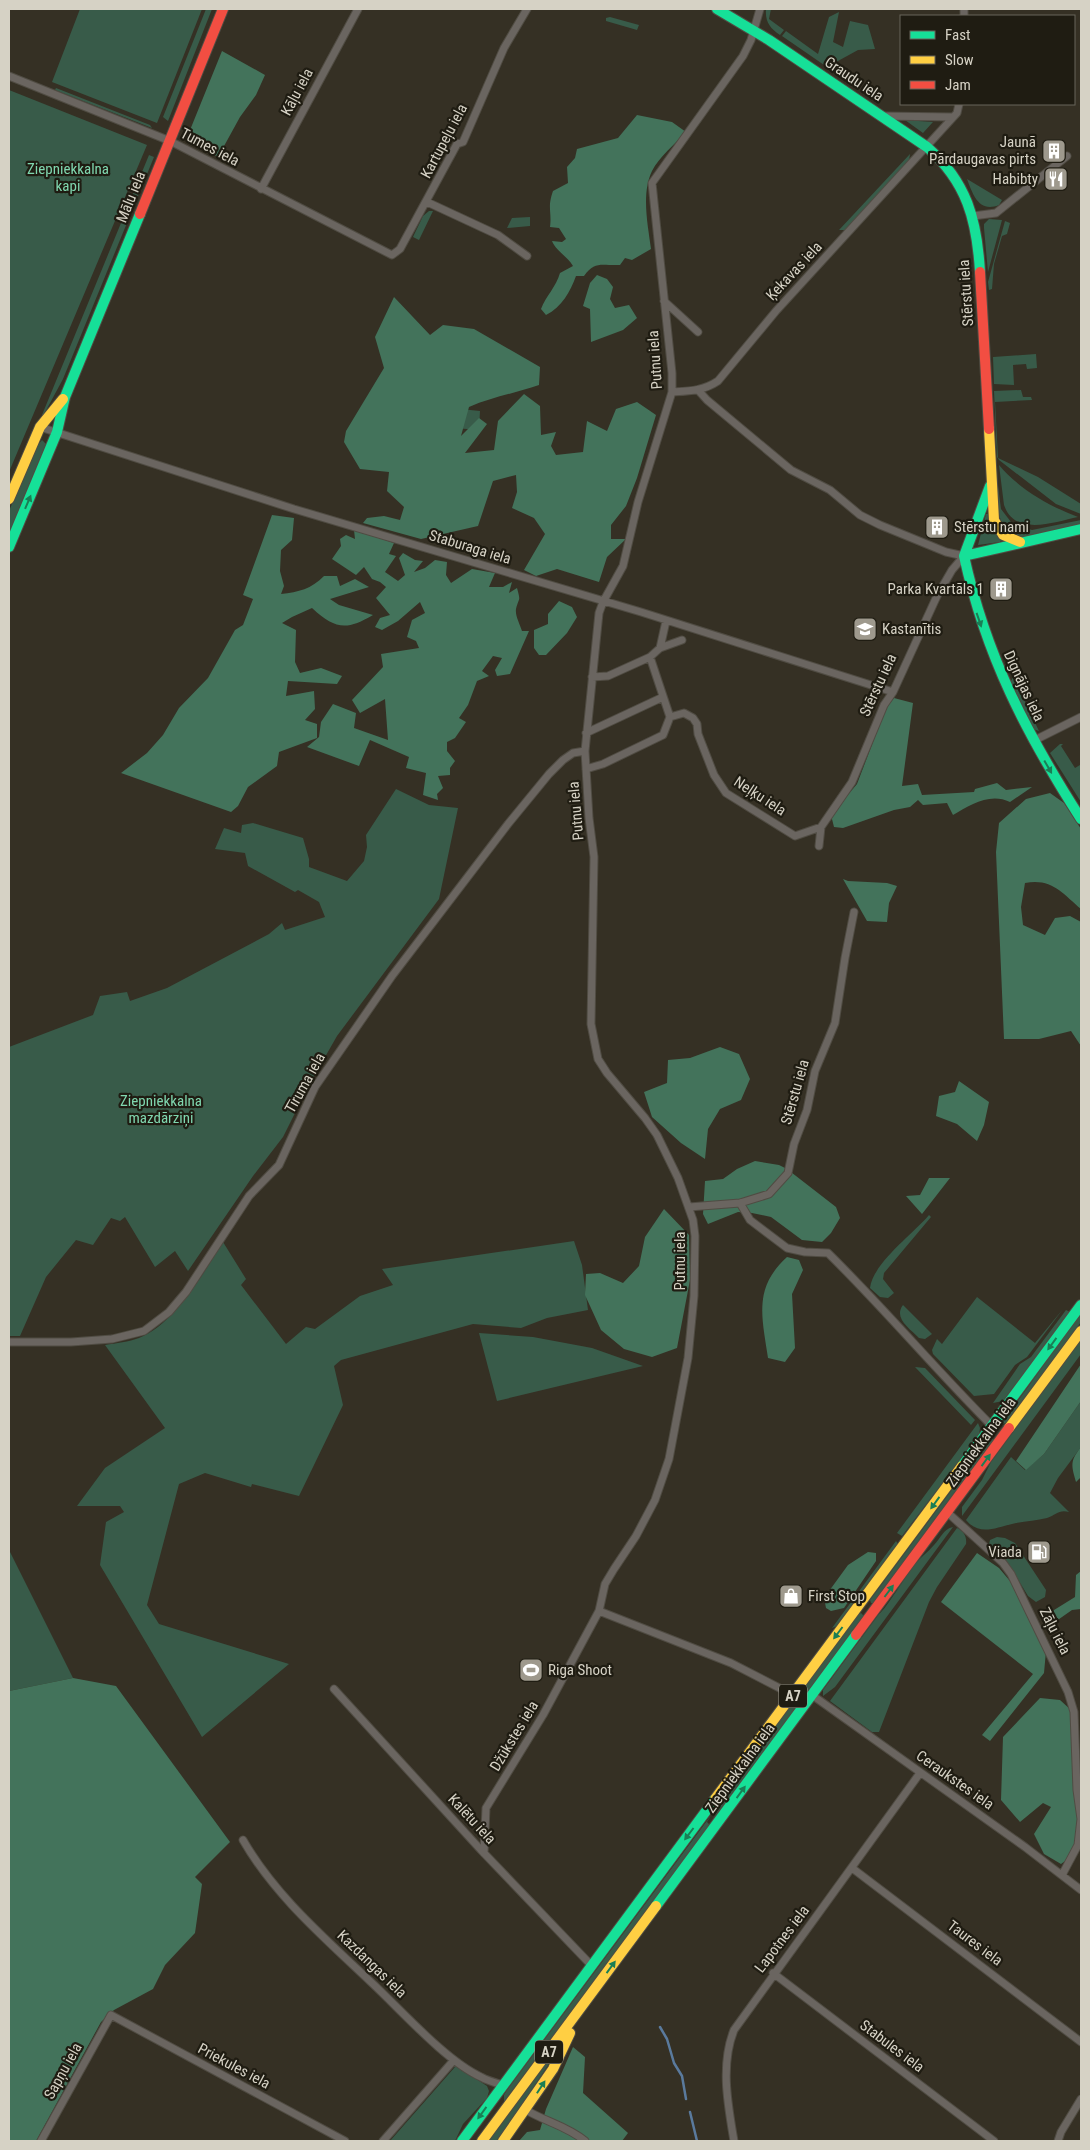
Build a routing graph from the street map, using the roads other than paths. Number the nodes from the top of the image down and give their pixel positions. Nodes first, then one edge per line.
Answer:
1 (222, 9) edge
2 (358, 9) edge
3 (527, 9) edge
4 (717, 9) edge
5 (760, 9) edge
6 (754, 31) junction
7 (9, 76) edge
8 (959, 105) edge
9 (881, 116) junction
10 (953, 117) junction
11 (170, 140) junction
12 (927, 147) junction
13 (1067, 156) dead end
14 (261, 189) junction
15 (427, 202) junction
16 (973, 216) junction
17 (392, 256) joint
18 (527, 256) dead end
19 (664, 301) junction
20 (698, 332) dead end
21 (698, 390) junction
22 (672, 392) junction
23 (65, 397) junction
24 (40, 427) junction
25 (57, 432) junction
26 (991, 483) junction
27 (9, 499) edge
28 (1081, 529) edge
29 (1020, 542) junction
30 (9, 547) edge
31 (964, 556) junction
32 (603, 602) junction
33 (666, 621) junction
34 (682, 640) dead end
35 (660, 648) junction
36 (650, 657) junction
37 (592, 677) junction
38 (893, 692) junction
39 (663, 697) junction
40 (670, 717) junction
41 (1080, 719) edge
42 (586, 734) junction
43 (1033, 741) junction
44 (585, 751) junction
45 (586, 769) junction
46 (1081, 819) edge
47 (821, 827) junction
48 (819, 846) dead end
49 (854, 912) dead end
50 (740, 1203) junction
51 (689, 1207) junction
52 (1081, 1305) edge
53 (1081, 1331) edge
54 (9, 1342) edge
55 (992, 1426) junction
56 (999, 1443) junction
57 (947, 1512) junction
58 (863, 1599) junction
59 (600, 1611) junction
60 (874, 1611) junction
61 (334, 1689) dead end
62 (793, 1695) junction
63 (812, 1695) junction
64 (920, 1773) junction
65 (243, 1840) dead end
66 (484, 1853) junction
67 (852, 1868) junction
68 (1062, 1875) junction
69 (1081, 1890) edge
70 (592, 1966) junction
71 (773, 1973) junction
72 (583, 2006) junction
73 (111, 2015) joint
74 (1081, 2042) edge
75 (454, 2060) junction
76 (503, 2086) junction
77 (1081, 2099) edge
78 (526, 2110) junction
79 (494, 2126) junction
80 (41, 2141) edge
81 (345, 2141) edge
82 (383, 2141) edge
83 (462, 2141) edge
84 (482, 2141) edge
85 (503, 2141) edge
86 (585, 2141) edge
87 (734, 2141) edge
88 (994, 2141) edge
89 (1058, 2141) edge

1 - 11 main road, Mālu iela
2 - 14 street, Kāļu iela
3 - 15 street, Kartupeļu iela
4 - 6 main road, Graudu iela
5 - 6 street, Putnu iela
6 - 9 main road, Graudu iela
6 - 19 street, Putnu iela
7 - 11 street, Tumes iela
8 - 10 street, Ķekavas iela
9 - 10 street
9 - 12 main road, Graudu iela
10 - 12 street, Ķekavas iela
11 - 14 street, Tumes iela
11 - 23 main road, Mālu iela
12 - 16 main road, Graudu iela
12 - 21 street, Ķekavas iela
13 - 16 street
14 - 17 street, Tumes iela
15 - 17 street, Kartupeļu iela
15 - 18 street
16 - 26 main road, Stērstu iela
19 - 20 street
19 - 22 street, Putnu iela
21 - 22 street, Ķekavas iela
21 - 31 street
22 - 32 street, Putnu iela
23 - 24 main road, Mālu iela
23 - 25 main road, Mālu iela
24 - 25 street, Staburaga iela
24 - 27 main road, Mālu iela
30 -> 25 main road, Mālu iela
25 - 32 street, Staburaga iela
26 - 29 main road, Stērstu iela
26 - 31 main road, Stērstu iela
28 - 29 main road
29 - 31 main road
31 - 38 street, Stērstu iela
31 -> 43 main road, Dignājas iela
32 - 33 street, Staburaga iela
32 - 37 street, Putnu iela
33 - 35 street
33 - 38 street, Staburaga iela
34 - 35 street
35 - 36 street
36 - 37 street
36 - 39 street
37 - 42 street, Putnu iela
38 - 47 street, Stērstu iela
39 - 40 street
39 - 42 street
40 - 45 street
40 - 47 street, Neļķu iela
41 - 43 street
42 - 44 street, Putnu iela
43 -> 46 main road, Dignājas iela
44 - 45 street, Putnu iela
44 - 54 street, Tīruma iela
45 - 51 street, Putnu iela
47 - 48 street, Stērstu iela
49 - 50 street, Stērstu iela
50 - 51 street, Stērstu iela
50 - 55 street
51 - 59 street, Putnu iela
52 -> 55 main road, Ziepniekkalna iela / A7
53 - 56 main road, Ziepniekkalna iela / A7
55 - 56 main road
55 -> 58 main road, Ziepniekkalna iela / A7
57 -> 56 main road, Ziepniekkalna iela / A7
60 -> 57 main road, Ziepniekkalna iela / A7
57 - 68 street, Zāļu iela
58 - 60 main road
58 -> 62 main road, Ziepniekkalna iela / A7
59 - 62 street
59 - 66 street, Džūkstes iela
60 - 63 main road, Ziepniekkalna iela / A7
61 - 66 street, Kalētu iela
62 -> 70 main road, Ziepniekkalna iela / A7
63 - 64 street, Ceraukstes iela
72 -> 63 main road, Ziepniekkalna iela / A7
64 - 67 street, Lapotnes iela
64 - 68 street, Ceraukstes iela
65 - 75 street, Kazdangas iela
66 - 70 street, Kalētu iela
67 - 71 street, Lapotnes iela
67 - 74 street, Taures iela
68 - 69 street, Ceraukstes iela
70 - 76 main road, Ziepniekkalna iela / A7
71 - 87 street, Lapotnes iela
71 - 88 street, Stabules iela
78 -> 72 main road
72 - 79 main road, Ziepniekkalna iela / A7
73 - 80 street, Sapņu iela
73 - 81 street, Priekules iela
75 - 76 street, Kazdangas iela
75 - 82 street
76 - 79 main road, Ziepniekkalna iela / A7
76 -> 83 main road, Ziepniekkalna iela / A7
77 - 89 street
78 - 85 main road
78 - 86 street
79 - 84 main road, Ziepniekkalna iela / A7

